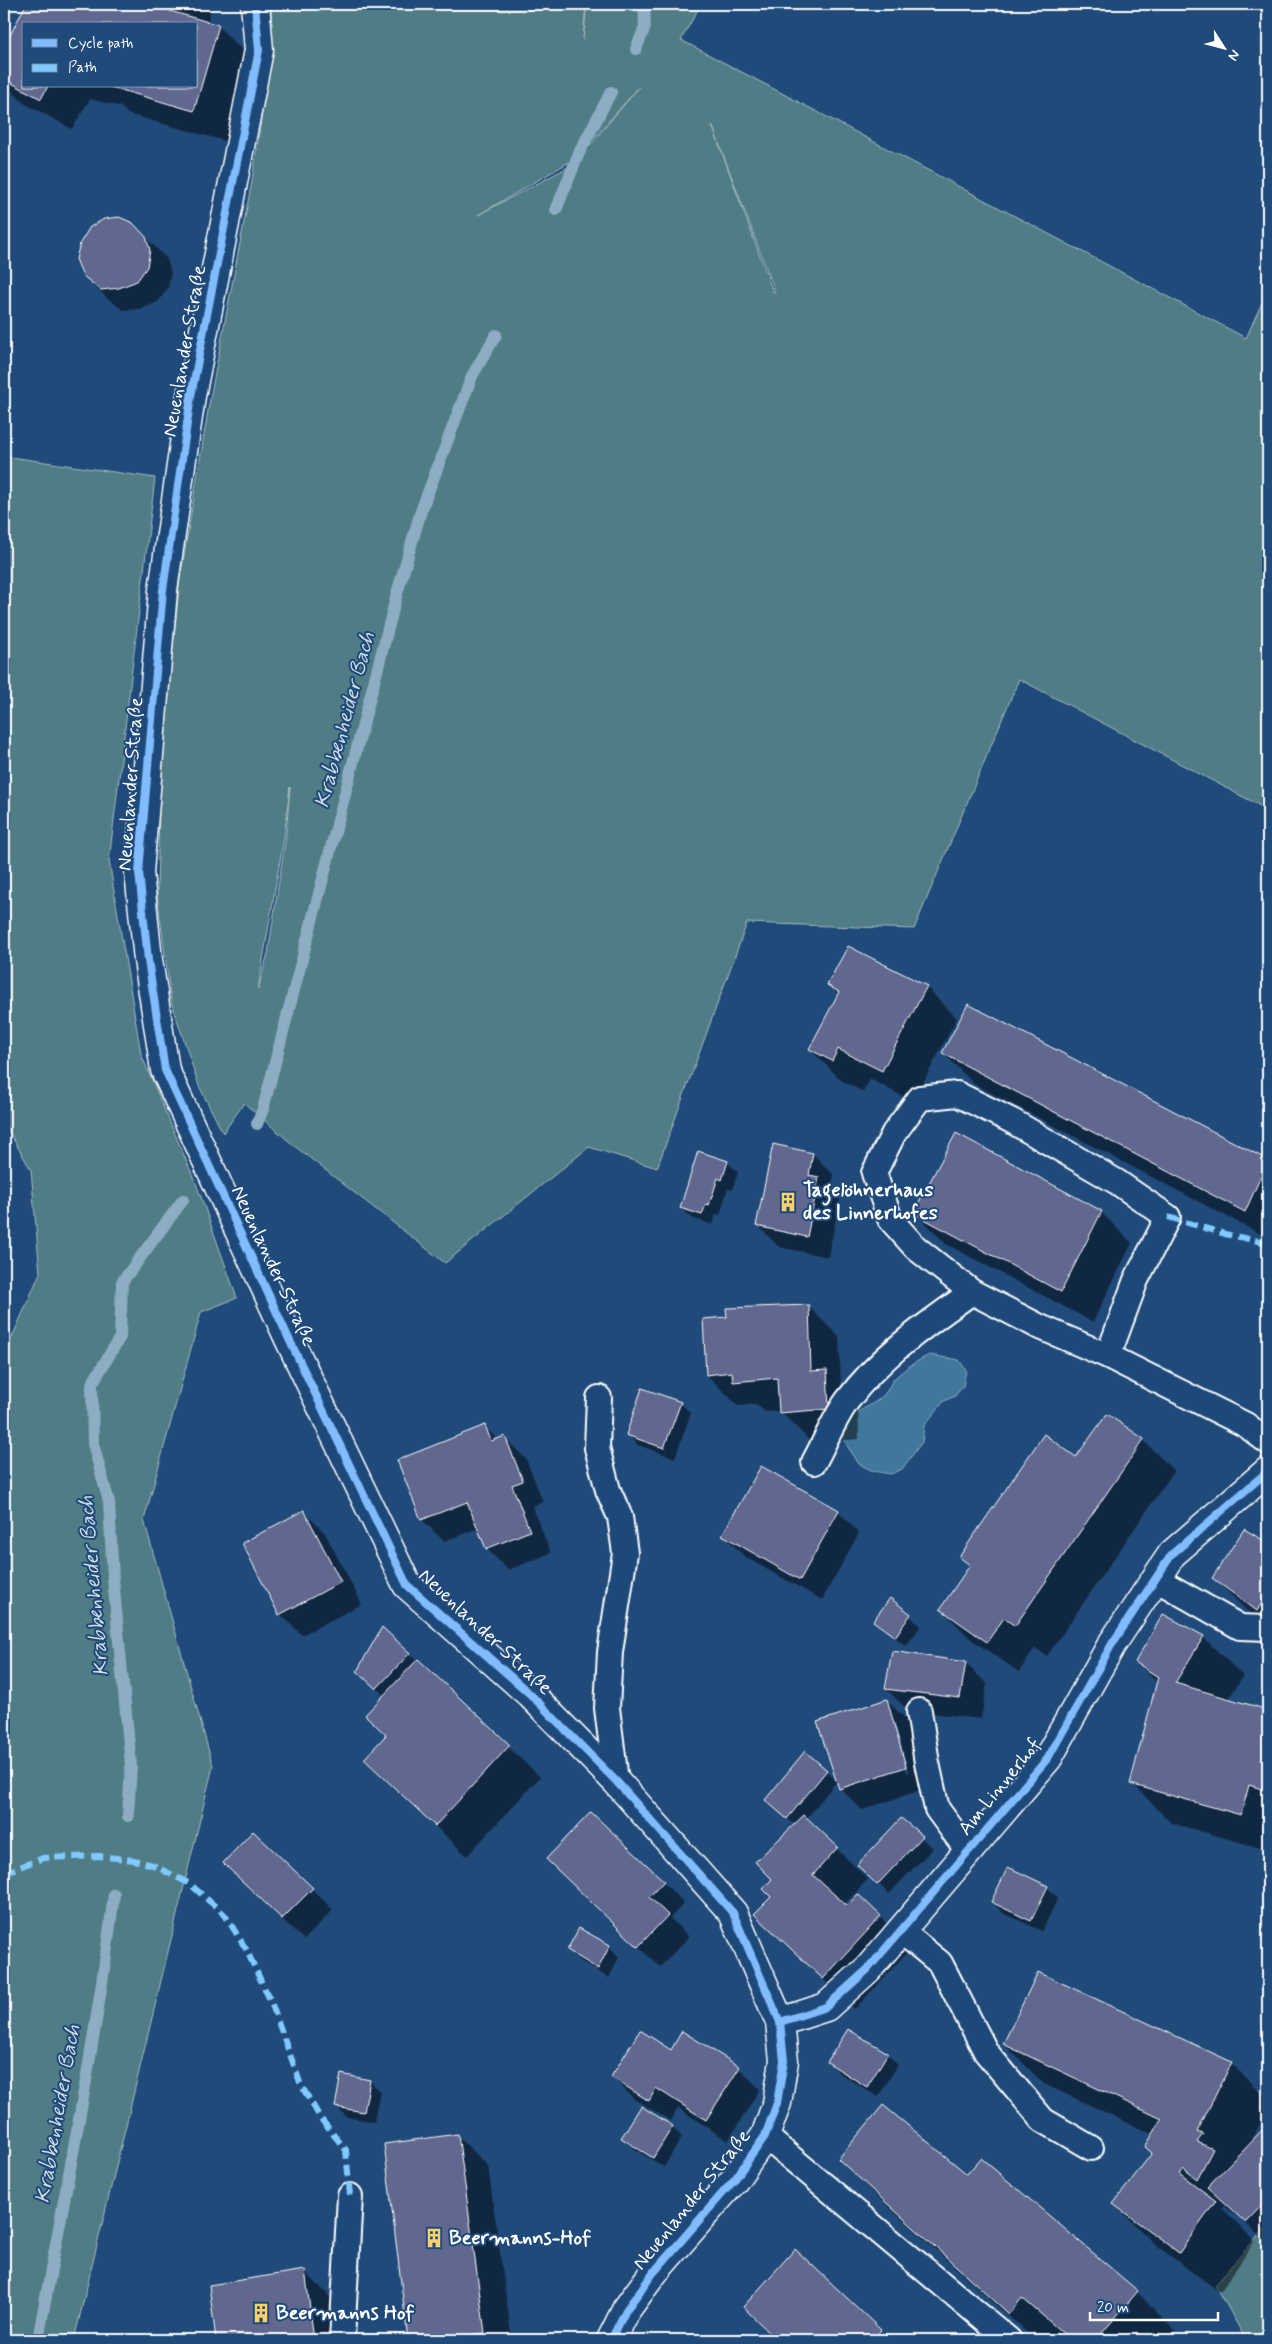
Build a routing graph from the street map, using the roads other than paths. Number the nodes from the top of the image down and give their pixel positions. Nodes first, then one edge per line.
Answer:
1 (255, 4) edge
2 (972, 1292) junction
3 (1108, 1356) junction
4 (600, 1398) dead end
5 (1268, 1442) edge
6 (814, 1462) dead end
7 (1268, 1471) edge
8 (1156, 1578) junction
9 (1268, 1628) edge
10 (919, 1711) dead end
11 (616, 1781) junction
12 (968, 1851) junction
13 (900, 1930) junction
14 (780, 2022) junction
15 (765, 2136) junction
16 (1091, 2148) dead end
17 (350, 2196) dead end
18 (342, 2340) edge
19 (611, 2340) edge
20 (1009, 2340) edge

1 - 11 street, Neuenlander Straße
2 - 3 lane
2 - 3 lane
2 - 6 lane
3 - 5 lane
4 - 11 lane
7 - 8 street, Am Linnerhof
8 - 9 lane
8 - 12 street, Am Linnerhof
10 - 12 lane
11 - 14 street, Neuenlander Straße
12 - 13 street, Am Linnerhof
13 - 14 street, Am Linnerhof
13 - 16 lane
14 - 15 street, Neuenlander Straße
15 - 19 street, Neuenlander Straße
15 - 20 lane
17 - 18 lane

